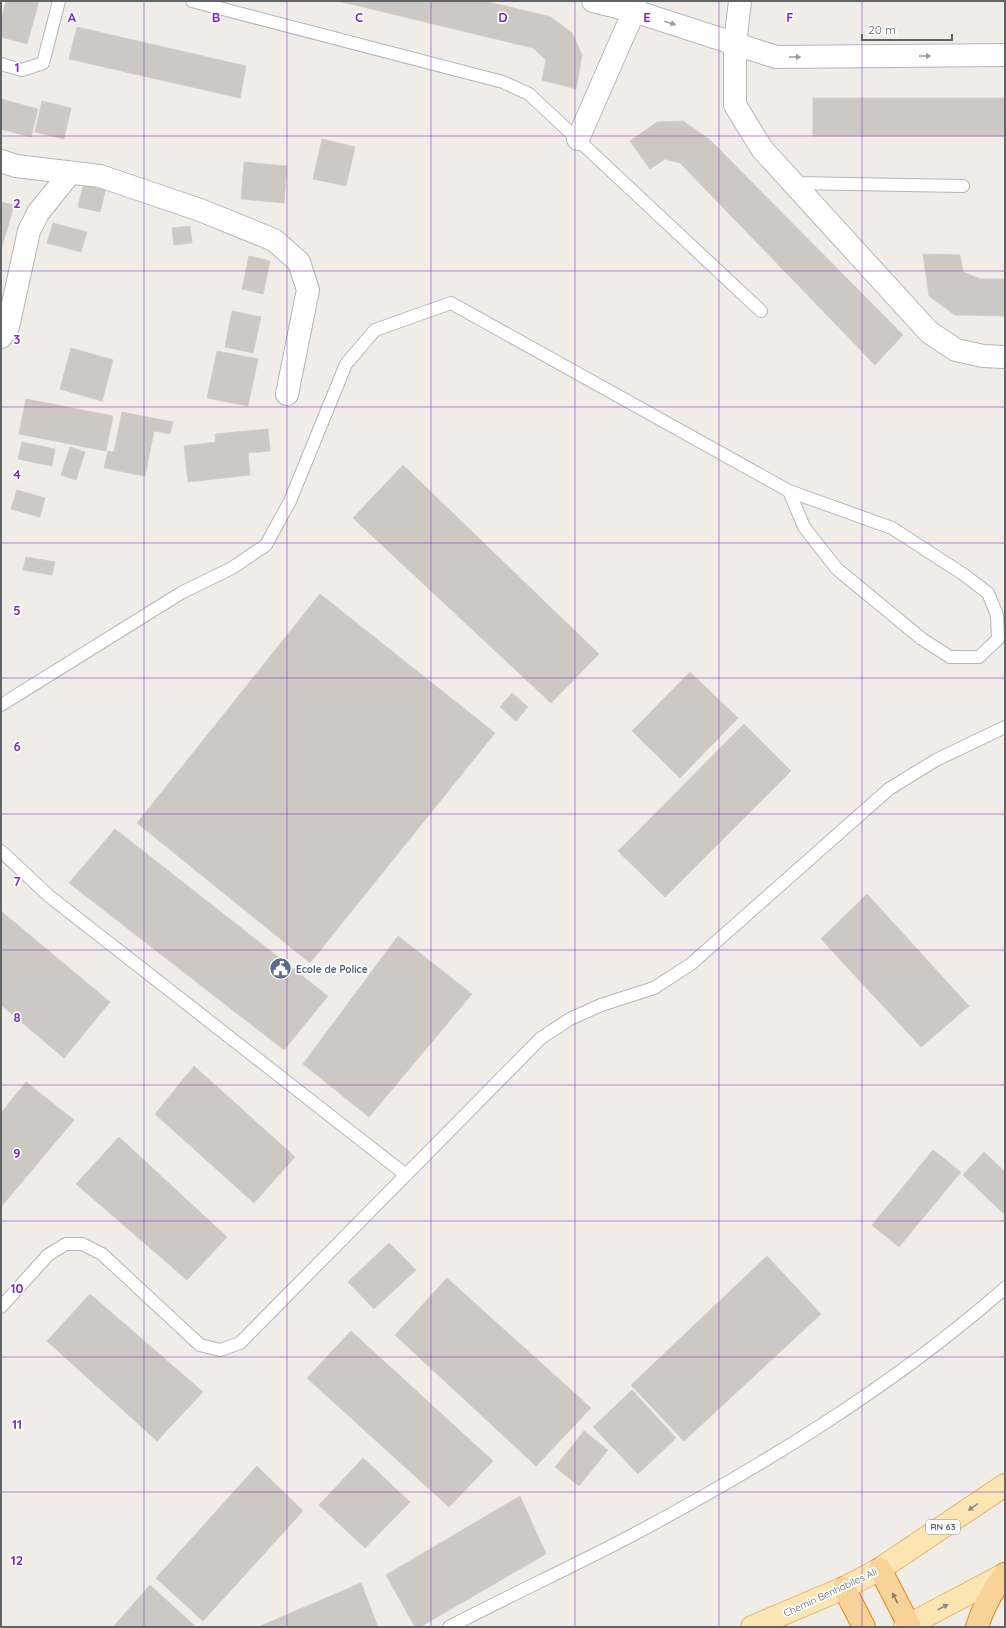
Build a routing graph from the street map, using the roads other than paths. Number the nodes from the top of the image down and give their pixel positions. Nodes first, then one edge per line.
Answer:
1 (59, 1) edge
2 (192, 1) edge
3 (593, 1) edge
4 (740, 1) edge
5 (634, 6) edge
6 (735, 44) junction
7 (1005, 55) edge
8 (1, 64) edge
9 (578, 139) junction
10 (1, 161) edge
11 (70, 173) junction
12 (793, 184) junction
13 (963, 186) dead end
14 (761, 311) dead end
15 (1, 337) edge
16 (1005, 357) edge
17 (287, 394) dead end
18 (789, 491) junction
19 (1, 705) edge
20 (1005, 727) edge
21 (1, 851) edge
22 (406, 1175) junction
23 (1005, 1288) edge
24 (1, 1307) edge
25 (1005, 1485) edge
26 (880, 1569) junction
27 (1005, 1574) edge
28 (844, 1588) junction
29 (908, 1626) edge
30 (449, 1627) edge
31 (752, 1627) edge
32 (864, 1627) edge
33 (977, 1627) edge

1 - 8 lane
2 - 9 lane
3 - 5 street
4 - 6 street
5 -> 6 street
5 - 9 street
6 -> 7 street
6 - 12 street
9 - 14 lane
10 - 11 street
11 - 15 street
11 - 17 street
12 - 13 lane
12 - 16 street
18 - 18 lane
18 - 19 lane
20 - 22 lane
21 - 22 lane
22 - 24 lane
23 - 30 lane
25 -> 26 main road, Chemin Benhabiles Ali / RN 63
26 - 28 main road, Chemin Benhabiles Ali / RN 63
29 -> 26 highway
29 -> 27 main road
27 - 33 highway
28 - 31 main road, Chemin Benhabiles Ali / RN 63
28 - 32 highway

